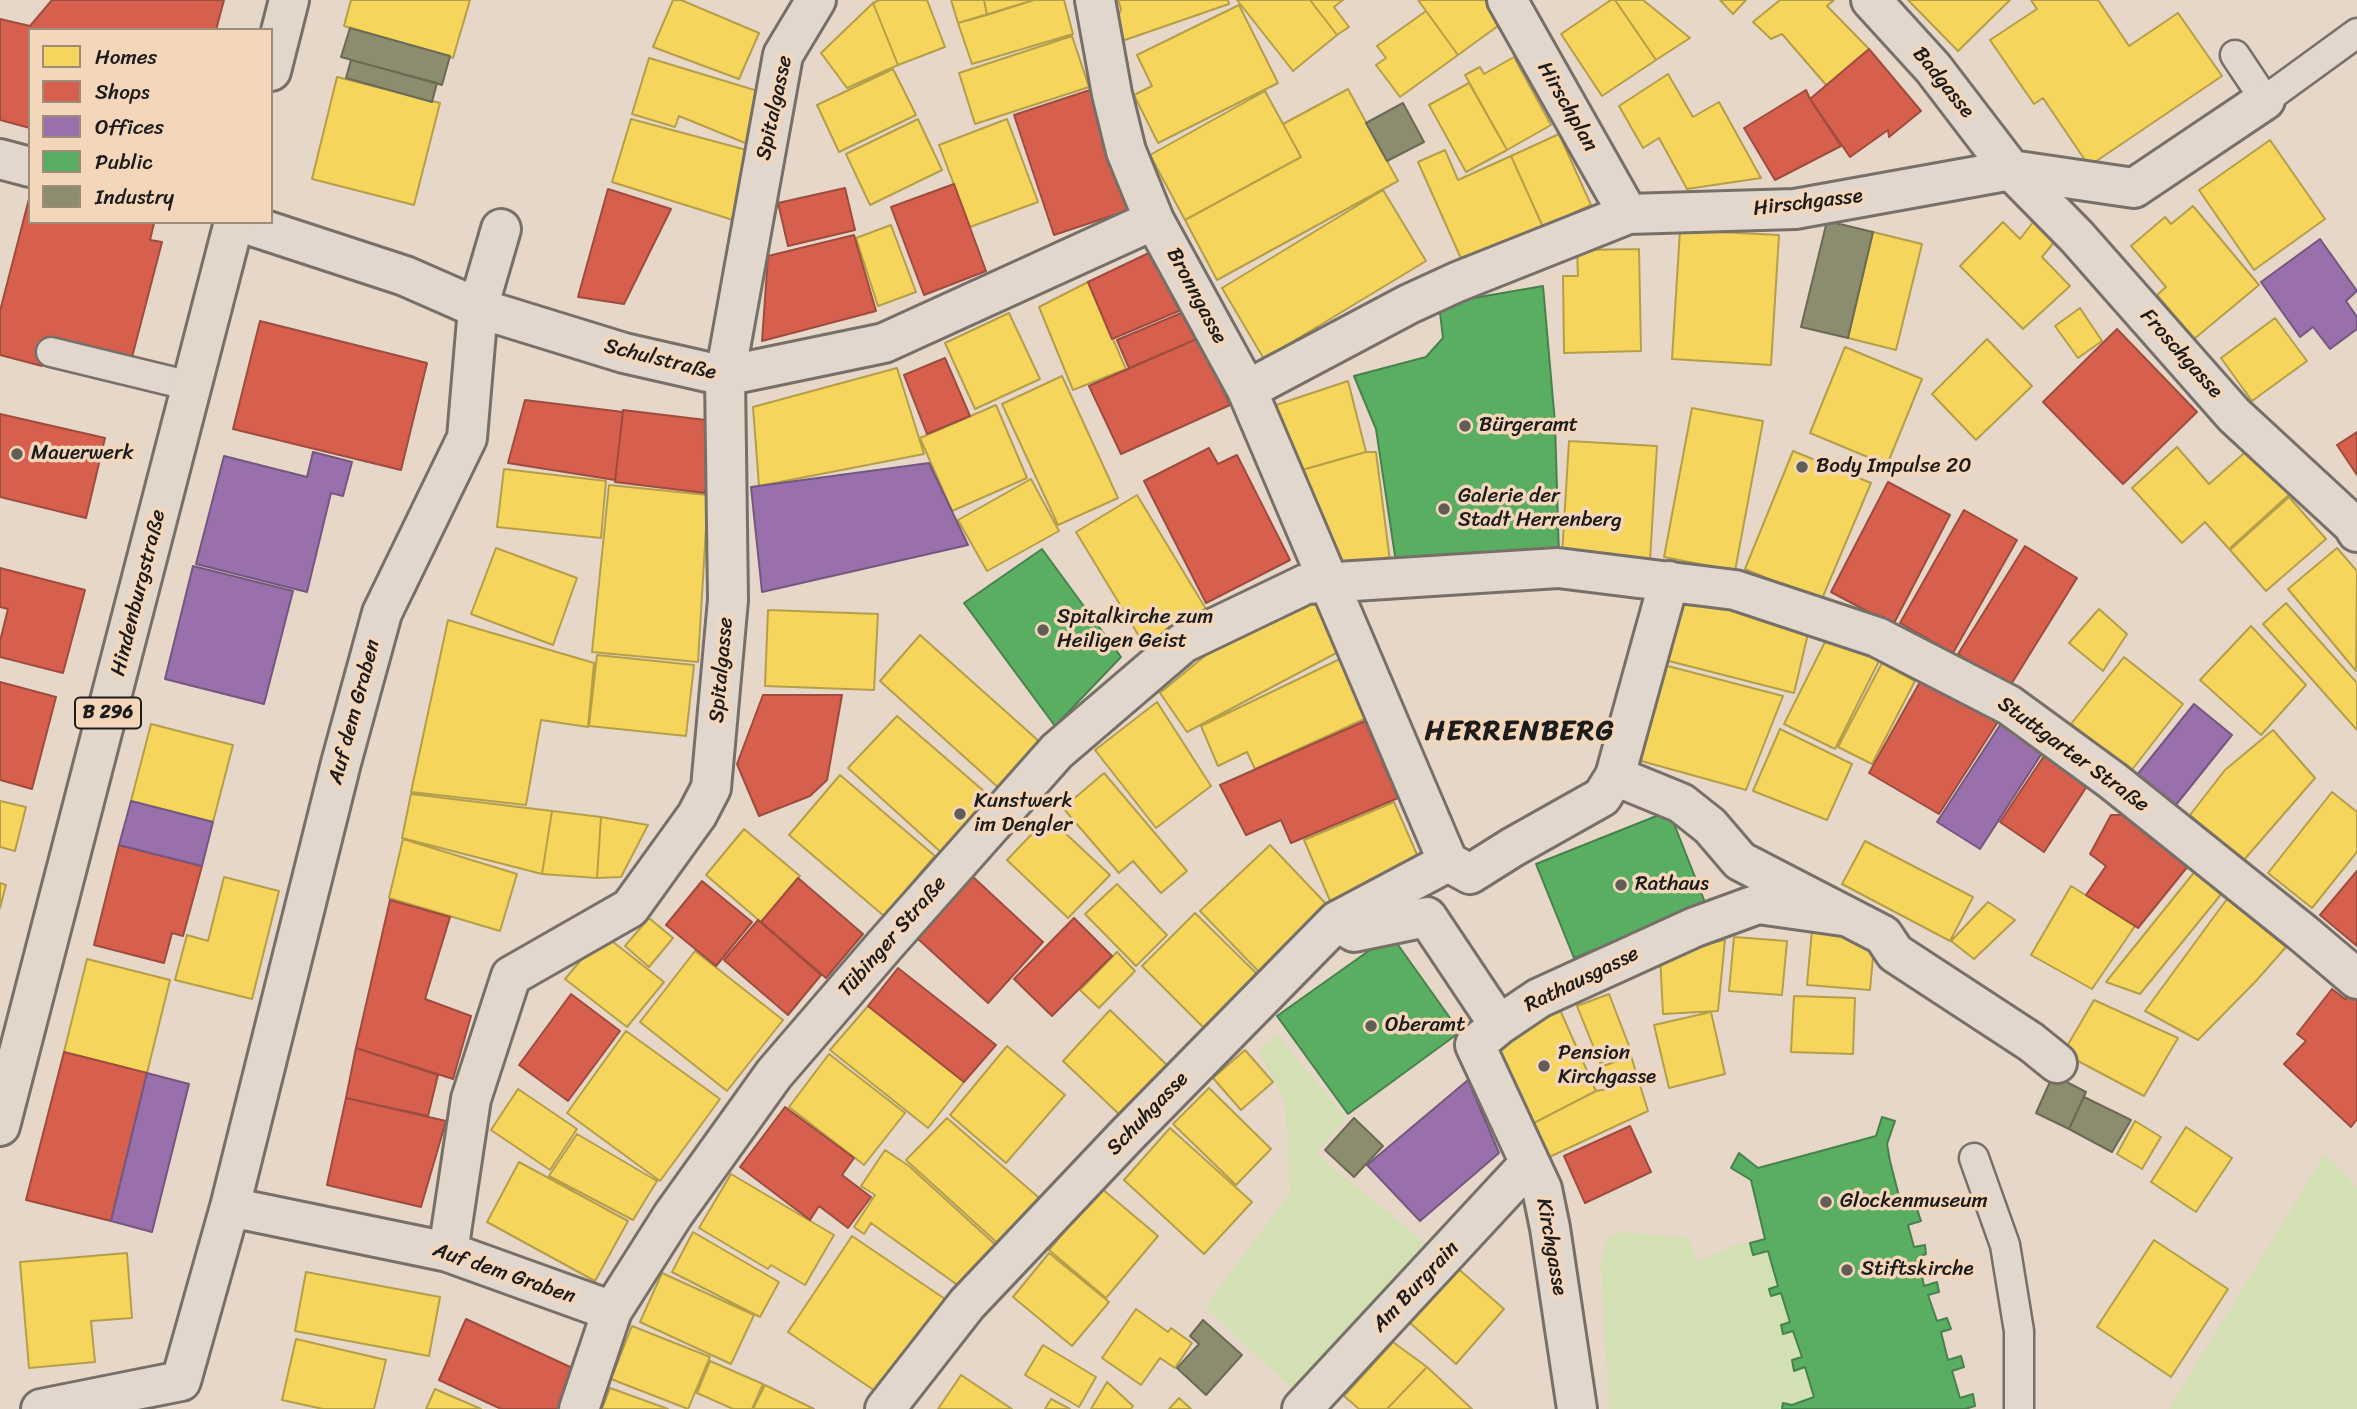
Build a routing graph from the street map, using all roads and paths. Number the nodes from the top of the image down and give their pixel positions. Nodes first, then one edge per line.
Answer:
1 (289, 0) edge
2 (816, 0) edge
3 (1096, 0) edge
4 (1507, 0) edge
5 (1871, 0) edge
6 (2357, 33) edge
7 (2235, 55) dead end
8 (273, 63) edge
9 (2265, 100) junction
10 (0, 159) edge
11 (28, 166) edge
12 (2011, 170) junction
13 (1628, 214) junction
14 (1154, 220) junction
15 (233, 224) edge
16 (246, 224) edge
17 (502, 229) dead end
18 (478, 308) junction
19 (51, 352) dead end
20 (725, 376) junction
21 (191, 386) junction
22 (1247, 390) junction
23 (2357, 532) edge
24 (1669, 581) junction
25 (1329, 582) junction
26 (1615, 776) junction
27 (1448, 862) junction
28 (1843, 916) junction
29 (1337, 920) junction
30 (2357, 979) edge
31 (1487, 1035) junction
32 (2057, 1063) dead end
33 (0, 1126) edge
34 (1974, 1158) dead end
35 (1529, 1164) junction
36 (230, 1207) junction
37 (448, 1252) junction
38 (612, 1311) junction
39 (41, 1409) edge
40 (579, 1409) edge
41 (885, 1409) edge
42 (1302, 1409) edge
43 (1577, 1409) edge
44 (2019, 1409) edge

1 - 8 main road
2 - 20 street, Spitalgasse
3 - 14 street, Bronngasse
4 - 13 street, Hirschplan
5 - 12 street, Badgasse
6 - 9 lane, Hirschgasse
7 - 9 lane
9 - 12 street, Hirschgasse
10 - 11 street
12 - 13 street, Hirschgasse
12 - 23 street, Froschgasse
13 - 22 street, Hirschgasse
14 - 20 street, Schulstraße
14 - 22 street, Bronngasse
15 - 21 main road, Hindenburgstraße / B 296
16 - 18 street, Schulstraße
17 - 18 street, Auf dem Graben
18 - 20 street, Schulstraße
18 - 36 street, Auf dem Graben
19 - 21 lane
20 - 37 street, Spitalgasse
21 - 33 main road, Hindenburgstraße / B 296
22 - 25 street, Bronngasse
24 - 25 street, Stuttgarter Straße
24 - 26 street
24 - 30 street, Stuttgarter Straße
25 - 27 street, Bronngasse
25 - 38 street, Tübinger Straße
26 - 27 street
26 - 28 street, Rathausgasse
27 - 29 street, Schuhgasse
28 - 31 street, Rathausgasse
28 - 32 street, Rathausgasse
29 - 31 street
29 - 41 street, Schuhgasse
31 - 35 street, Kirchgasse
34 - 44 lane
35 - 42 street, Am Burgrain
35 - 43 street, Kirchgasse
36 - 37 street, Auf dem Graben
36 - 39 street, Auf dem Graben
37 - 38 street, Auf dem Graben
38 - 40 street, Tübinger Straße

